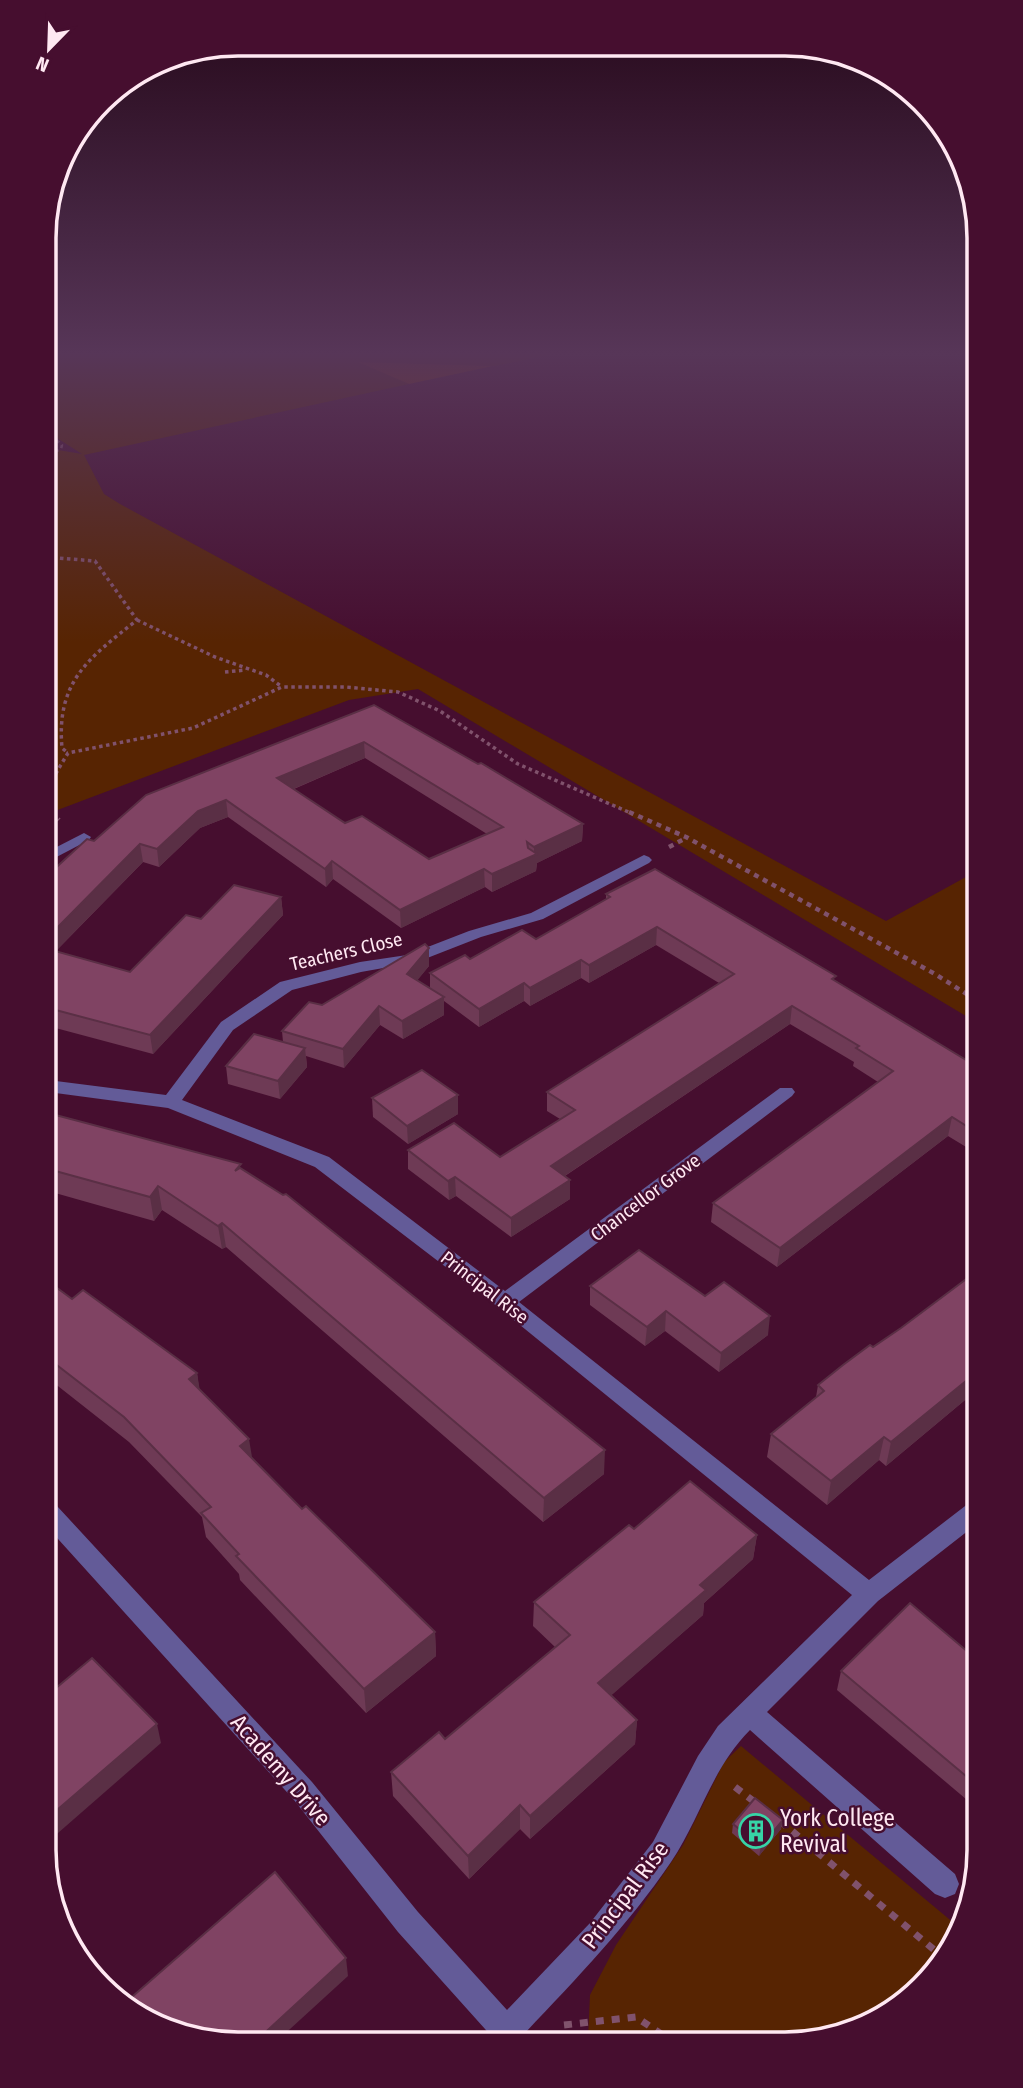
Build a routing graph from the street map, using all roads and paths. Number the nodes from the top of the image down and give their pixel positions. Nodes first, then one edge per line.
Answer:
1 (56, 558) edge
2 (137, 620) junction
3 (251, 670) junction
4 (225, 672) dead end
5 (282, 687) junction
6 (68, 753) junction
7 (56, 774) edge
8 (56, 817) edge
9 (84, 837) joint
10 (56, 853) edge
11 (644, 860) dead end
12 (967, 994) edge
13 (56, 1087) edge
14 (786, 1092) dead end
15 (171, 1102) junction
16 (505, 1302) junction
17 (967, 1518) edge
18 (56, 1521) edge
19 (869, 1594) junction
20 (749, 1713) junction
21 (707, 1765) junction
22 (760, 1806) edge
23 (771, 1814) edge
24 (945, 1884) dead end
25 (936, 1951) edge
26 (508, 2032) edge
27 (514, 2032) edge
28 (532, 2032) edge
29 (658, 2032) edge

1 - 2 path
2 - 3 path
2 - 6 path
3 - 4 path
3 - 5 path
5 - 6 path
5 - 12 path
6 - 7 path
8 - 9 path
9 - 10 street
11 - 15 street, Teachers Close
13 - 15 street, Principal Rise
14 - 16 street, Chancellor Grove
15 - 16 street, Principal Rise
16 - 19 street, Principal Rise
17 - 19 street, Principal Rise
18 - 26 street, Academy Drive
19 - 20 street, Principal Rise
20 - 21 street, Principal Rise
20 - 24 street
21 - 22 path
21 - 27 street, Principal Rise
23 - 25 path
28 - 29 path

